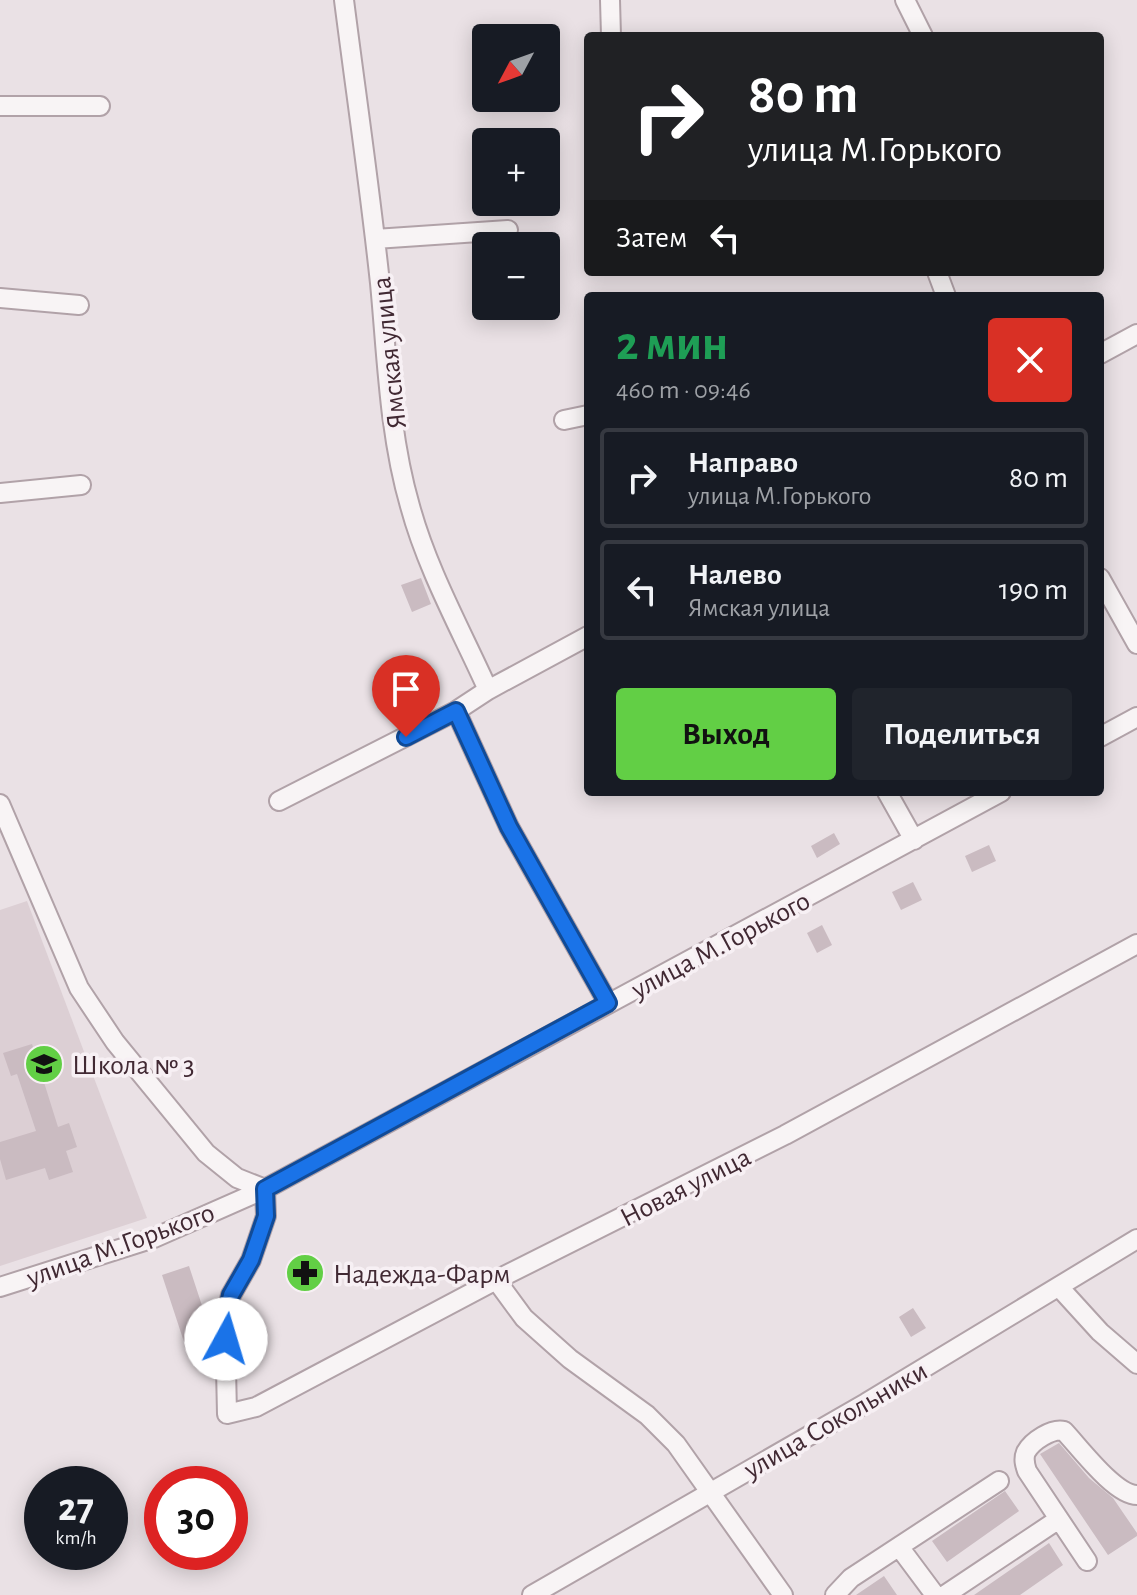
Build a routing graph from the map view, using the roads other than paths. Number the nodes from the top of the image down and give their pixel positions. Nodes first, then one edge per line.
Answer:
1 (344, 0) edge
2 (610, 0) edge
3 (905, 0) edge
4 (611, 32) edge
5 (921, 32) edge
6 (0, 106) edge
7 (100, 106) dead end
8 (508, 230) dead end
9 (375, 239) junction
10 (0, 298) edge
11 (79, 305) dead end
12 (1137, 334) edge
13 (1104, 352) edge
14 (584, 416) edge
15 (564, 420) dead end
16 (81, 485) dead end
17 (0, 493) edge
18 (1104, 585) edge
19 (584, 638) edge
20 (1137, 644) edge
21 (488, 690) junction
22 (456, 711) junction
23 (1137, 717) edge
24 (1104, 735) edge
25 (889, 796) edge
26 (994, 796) edge
27 (279, 801) dead end
28 (0, 804) edge
29 (914, 840) junction
30 (1137, 944) edge
31 (608, 1003) junction
32 (265, 1189) junction
33 (1137, 1239) edge
34 (496, 1280) junction
35 (0, 1287) edge
36 (1059, 1287) junction
37 (1137, 1364) edge
38 (999, 1481) dead end
39 (711, 1490) junction
40 (1137, 1495) edge
41 (1059, 1519) junction
42 (900, 1548) junction
43 (1087, 1561) dead end
44 (532, 1595) edge
45 (783, 1595) edge
46 (835, 1595) edge
47 (935, 1595) edge
48 (945, 1595) edge

1 - 9 street, Ямская улица
2 - 4 street
3 - 5 street
6 - 7 street
8 - 9 street
9 - 21 street, Ямская улица
10 - 11 street
12 - 13 street
14 - 15 street
16 - 17 street
18 - 20 street
19 - 21 street
21 - 22 street
22 - 27 street
22 - 31 street
23 - 24 street
25 - 29 street
26 - 29 street, улица М.Горького
28 - 32 street
29 - 31 street, улица М.Горького
30 - 34 street, Новая улица
31 - 32 street, улица М.Горького
32 - 34 street, Новая улица
32 - 35 street, улица М.Горького
33 - 36 street, улица Сокольники
34 - 39 street
36 - 37 street
36 - 39 street, улица Сокольники
38 - 42 street
39 - 44 street, улица Сокольники
39 - 45 street
40 - 41 street
41 - 43 street
41 - 48 street
42 - 46 street
42 - 47 street

